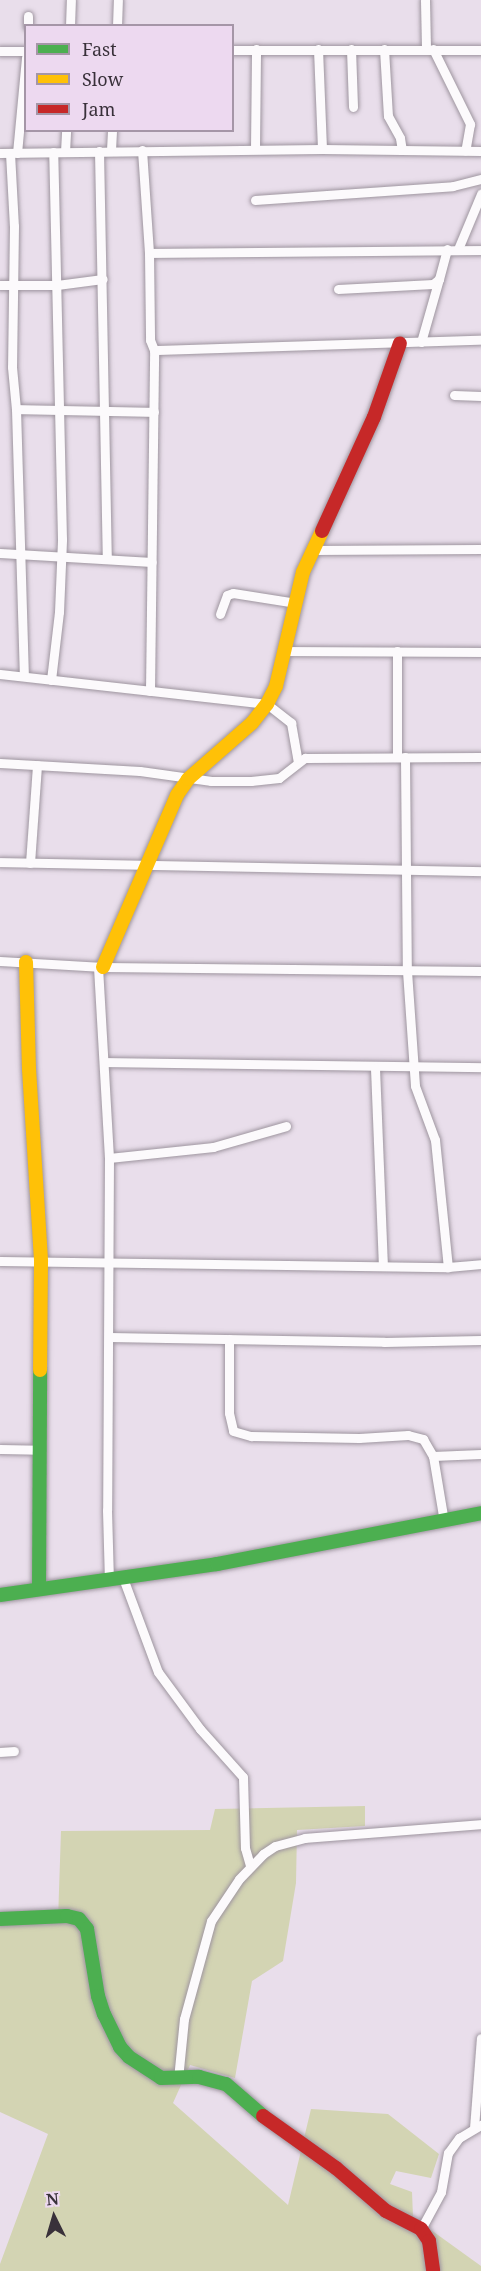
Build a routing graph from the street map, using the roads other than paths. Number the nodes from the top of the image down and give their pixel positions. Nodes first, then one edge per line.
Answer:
1 (71, 0) edge
2 (118, 0) edge
3 (425, 0) edge
4 (70, 24) edge
5 (117, 24) edge
6 (351, 49) junction
7 (384, 49) junction
8 (429, 49) junction
9 (234, 50) edge
10 (256, 50) junction
11 (318, 50) junction
12 (481, 50) edge
13 (0, 51) edge
14 (24, 51) edge
15 (24, 68) edge
16 (353, 107) dead end
17 (66, 132) edge
18 (112, 132) edge
19 (255, 149) junction
20 (322, 149) junction
21 (111, 150) junction
22 (142, 150) junction
23 (402, 150) junction
24 (99, 151) junction
25 (465, 151) junction
26 (481, 151) edge
27 (53, 152) junction
28 (65, 152) junction
29 (9, 153) edge
30 (481, 178) edge
31 (481, 194) edge
32 (255, 200) dead end
33 (447, 249) junction
34 (458, 249) junction
35 (481, 250) edge
36 (148, 253) junction
37 (103, 279) junction
38 (439, 279) junction
39 (0, 285) edge
40 (13, 285) junction
41 (57, 285) junction
42 (338, 289) dead end
43 (481, 340) edge
44 (421, 342) junction
45 (400, 343) junction
46 (154, 351) junction
47 (454, 395) dead end
48 (481, 396) edge
49 (16, 409) junction
50 (104, 410) junction
51 (60, 411) junction
52 (154, 412) junction
53 (481, 549) edge
54 (312, 550) junction
55 (0, 554) edge
56 (20, 555) junction
57 (61, 556) junction
58 (107, 559) junction
59 (152, 562) junction
60 (296, 603) junction
61 (220, 614) dead end
62 (285, 651) junction
63 (398, 651) junction
64 (481, 652) edge
65 (0, 674) edge
66 (24, 676) junction
67 (51, 680) junction
68 (150, 691) junction
69 (267, 704) junction
70 (401, 757) junction
71 (481, 757) edge
72 (298, 761) junction
73 (0, 763) edge
74 (37, 765) junction
75 (188, 779) junction
76 (0, 862) edge
77 (30, 863) junction
78 (148, 866) junction
79 (406, 870) junction
80 (481, 871) edge
81 (0, 961) edge
82 (26, 962) junction
83 (100, 967) junction
84 (407, 971) junction
85 (481, 971) edge
86 (105, 1062) junction
87 (481, 1067) edge
88 (375, 1068) junction
89 (414, 1068) junction
90 (286, 1126) dead end
91 (109, 1158) junction
92 (0, 1261) edge
93 (41, 1262) junction
94 (110, 1263) junction
95 (481, 1264) edge
96 (383, 1265) junction
97 (448, 1267) junction
98 (109, 1337) junction
99 (229, 1339) junction
100 (481, 1340) edge
101 (0, 1449) edge
102 (39, 1450) junction
103 (481, 1454) edge
104 (433, 1456) junction
105 (481, 1514) edge
106 (444, 1521) junction
107 (116, 1579) junction
108 (39, 1589) junction
109 (0, 1595) edge
110 (14, 1751) dead end
111 (0, 1752) edge
112 (481, 1824) edge
113 (250, 1866) junction
114 (0, 1919) edge
115 (481, 2038) edge
116 (178, 2079) junction
117 (477, 2127) edge
118 (421, 2229) junction
119 (433, 2271) edge

1 - 4 street
2 - 5 street
3 - 8 street
6 - 7 street
6 - 11 street
6 - 16 street
7 - 8 street
7 - 23 street
8 - 12 street
8 - 25 street
9 - 10 street
10 - 11 street
10 - 19 street
11 - 20 street
13 - 14 street
15 - 29 street
17 - 28 street
18 - 21 street
19 - 20 street
19 - 22 street
20 - 23 street
21 - 22 street
21 - 24 street
22 - 36 street
23 - 25 street
24 - 28 street
24 - 37 street
25 - 26 street
27 - 28 street
27 - 29 street
27 - 41 street
29 - 40 street
30 - 32 street
31 - 34 street
33 - 34 street
33 - 36 street
33 - 38 street
34 - 35 street
36 - 46 street
37 - 41 street
37 - 50 street
38 - 42 street
38 - 44 street
39 - 40 street
40 - 41 street
40 - 49 street
41 - 51 street
43 - 44 street
44 - 45 street
45 - 46 street
45 - 54 street
46 - 52 street
47 - 48 street
49 - 51 street
49 - 56 street
50 - 51 street
50 - 52 street
50 - 58 street
51 - 57 street
52 - 59 street
53 - 54 street
54 - 60 street
55 - 56 street
56 - 57 street
56 - 66 street
57 - 58 street
57 - 67 street
58 - 59 street
59 - 68 street
60 - 61 street
60 - 62 street
62 - 63 street
62 - 69 street
63 - 64 street
63 - 70 street
65 - 66 street
66 - 67 street
67 - 68 street
68 - 69 street
69 - 72 street
69 - 75 street
70 - 71 street
70 - 72 street
70 - 79 street
72 - 75 street
73 - 74 street
74 - 75 street
74 - 77 street
75 - 78 street
76 - 77 street
77 - 78 street
78 - 79 street
78 - 83 street
79 - 80 street
79 - 84 street
81 - 82 street
82 - 83 street
82 - 93 street
83 - 84 street
83 - 86 street
84 - 85 street
84 - 89 street
86 - 88 street
86 - 91 street
87 - 89 street
88 - 89 street
88 - 96 street
89 - 97 street
90 - 91 street
91 - 94 street
92 - 93 street
93 - 94 street
93 - 102 street
94 - 96 street
94 - 98 street
95 - 97 street
96 - 97 street
98 - 99 street
98 - 107 street
99 - 100 street
99 - 104 street
101 - 102 street
102 - 108 street
103 - 104 street
104 - 106 street
105 - 106 street
106 - 107 street
107 - 108 street
107 - 113 street
108 - 109 street
110 - 111 street
112 - 113 street
113 - 116 street
114 - 116 street
115 - 117 street
116 - 118 street
117 - 118 street
118 - 119 street

